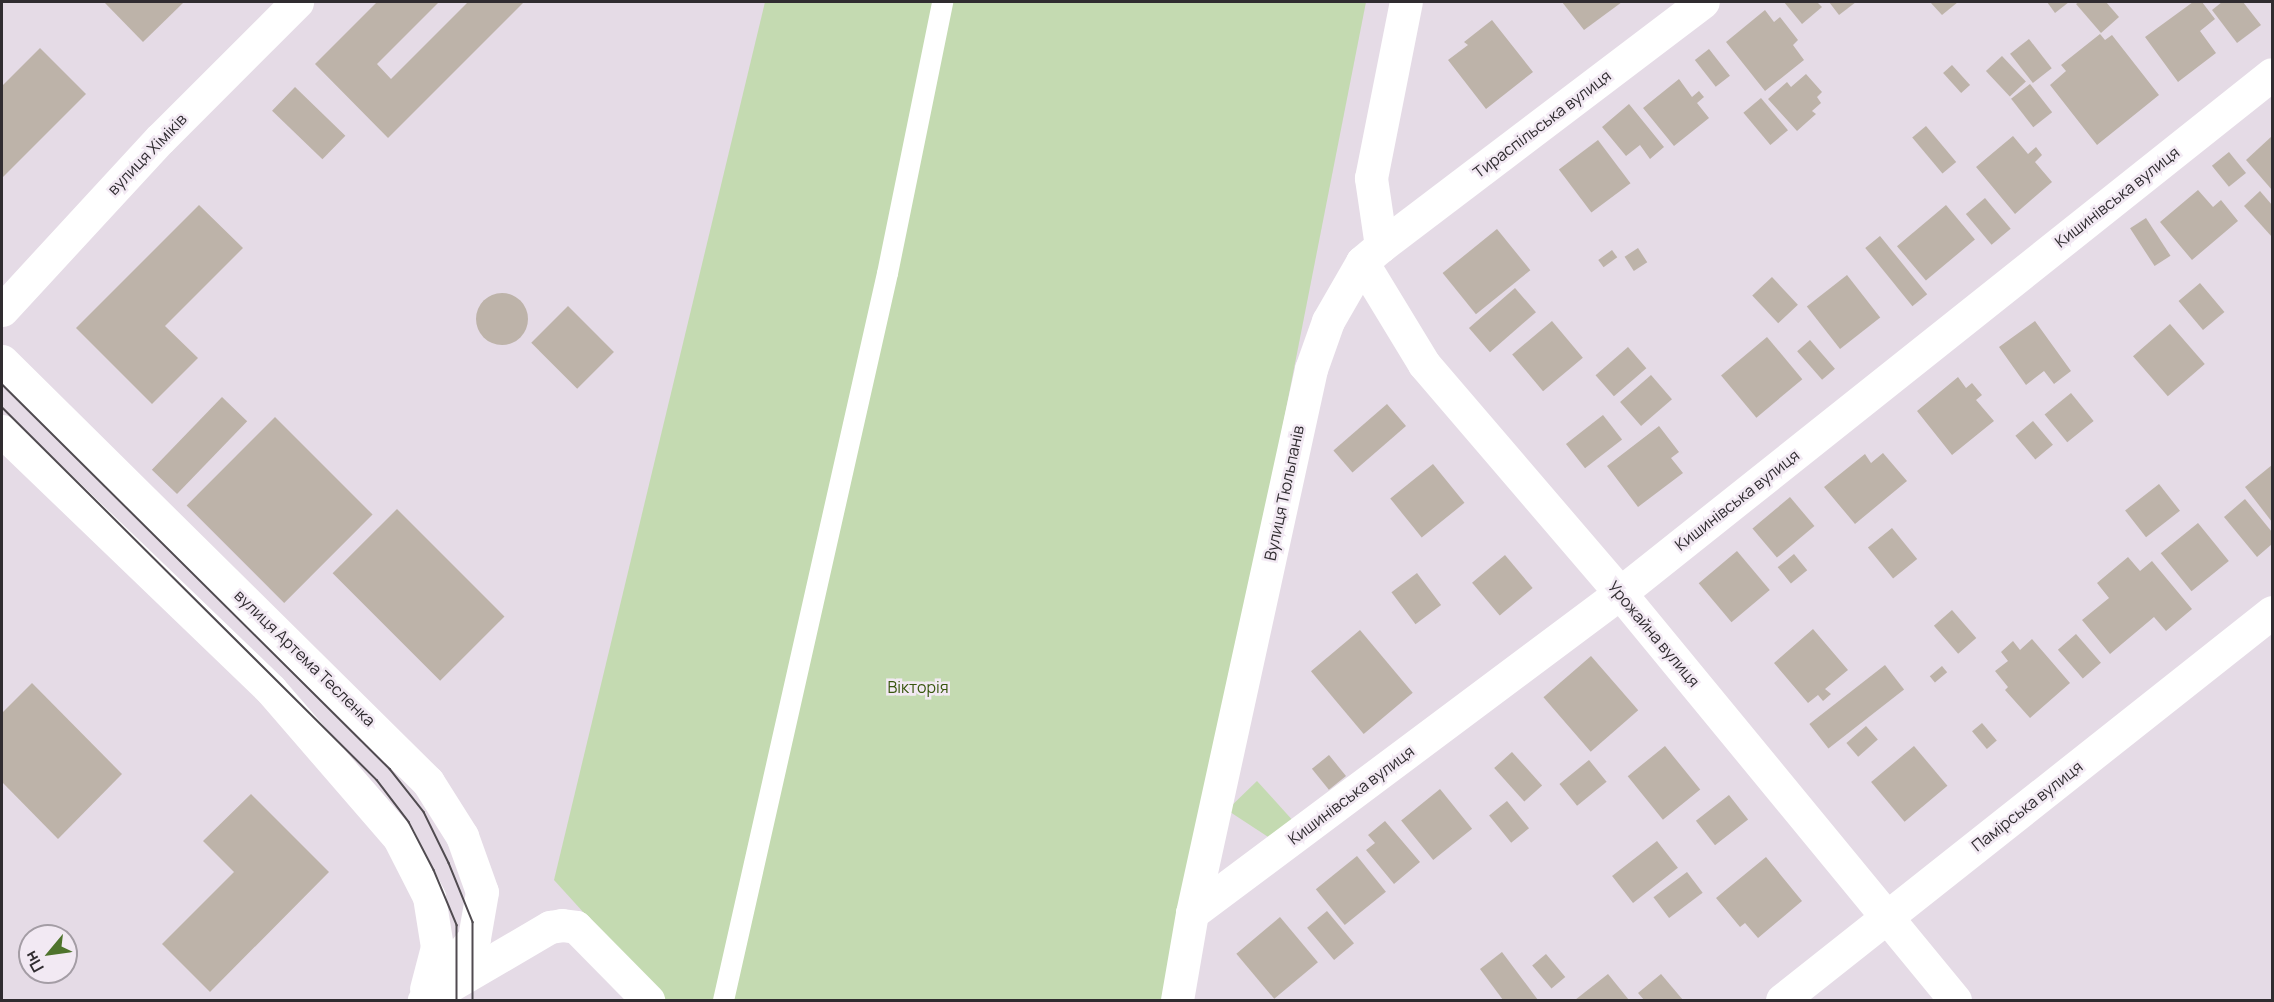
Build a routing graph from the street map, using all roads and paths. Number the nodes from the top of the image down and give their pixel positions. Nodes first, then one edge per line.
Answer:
1 (297, 2) edge
2 (942, 2) edge
3 (1406, 2) edge
4 (1703, 2) edge
5 (2272, 74) edge
6 (1372, 254) junction
7 (2, 310) edge
8 (2, 360) edge
9 (2, 431) edge
10 (1620, 593) junction
11 (2272, 612) edge
12 (1192, 914) junction
13 (1888, 916) junction
14 (424, 1000) edge
15 (648, 1000) edge
16 (723, 1000) edge
17 (1177, 1000) edge
18 (1782, 1000) edge
19 (1955, 1000) edge

1 - 7 street, вулиця Хіміків
2 - 16 lane
3 - 6 street
4 - 6 street, Тираспільська вулиця
5 - 10 street, Кишинівська вулиця
6 - 10 street, Урожайна вулиця
6 - 12 street, Вулиця Тюльпанів
8 - 14 street, вулиця Артема Тесленка
9 - 14 street
10 - 12 street, Кишинівська вулиця
10 - 13 street, Урожайна вулиця
11 - 13 street, Памірська вулиця
12 - 17 street, Вулиця Тюльпанів
13 - 18 street, Памірська вулиця
13 - 19 street, Урожайна вулиця
14 - 15 street

